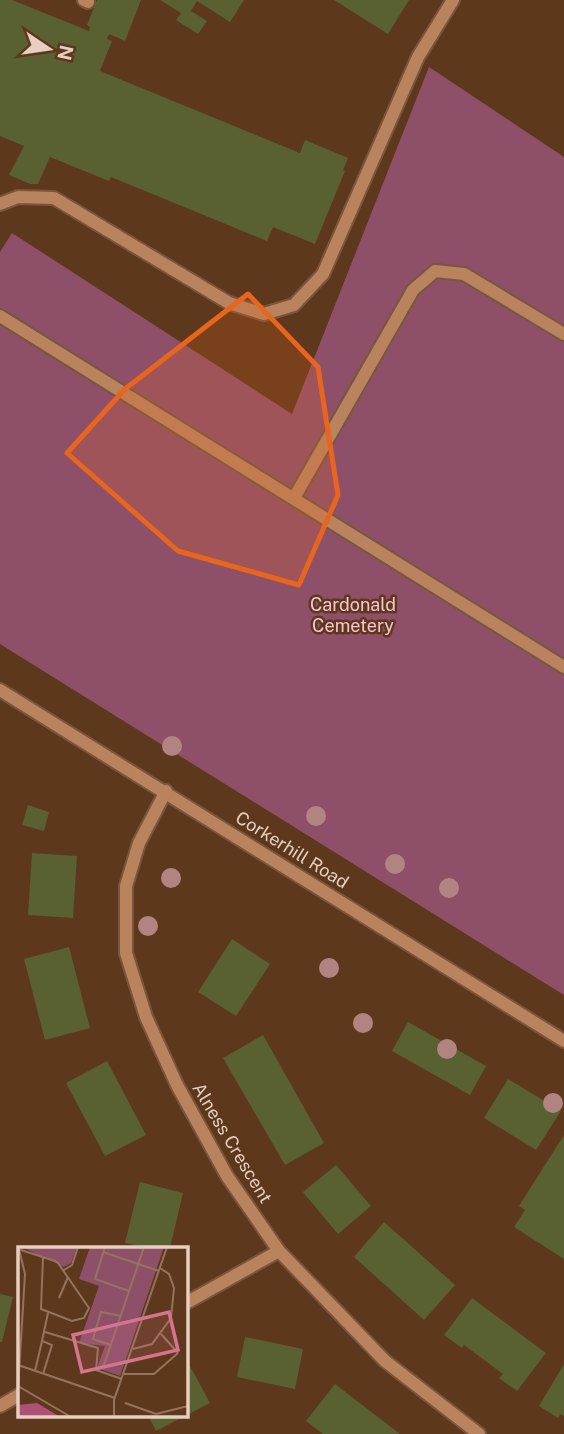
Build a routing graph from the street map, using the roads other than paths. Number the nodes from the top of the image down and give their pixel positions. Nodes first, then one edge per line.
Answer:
1 (453, 0) edge
2 (0, 204) edge
3 (0, 316) edge
4 (564, 334) edge
5 (294, 498) junction
6 (564, 667) edge
7 (0, 690) edge
8 (166, 792) junction
9 (564, 1041) edge
10 (279, 1251) junction
11 (187, 1302) edge
12 (18, 1396) edge
13 (0, 1406) edge
14 (479, 1434) edge

1 - 2 street
3 - 5 street
4 - 5 street
5 - 6 street
7 - 8 street, Corkerhill Road
8 - 9 street, Corkerhill Road
8 - 10 street, Alness Crescent
10 - 11 street
10 - 14 street, Alness Crescent
12 - 13 street

